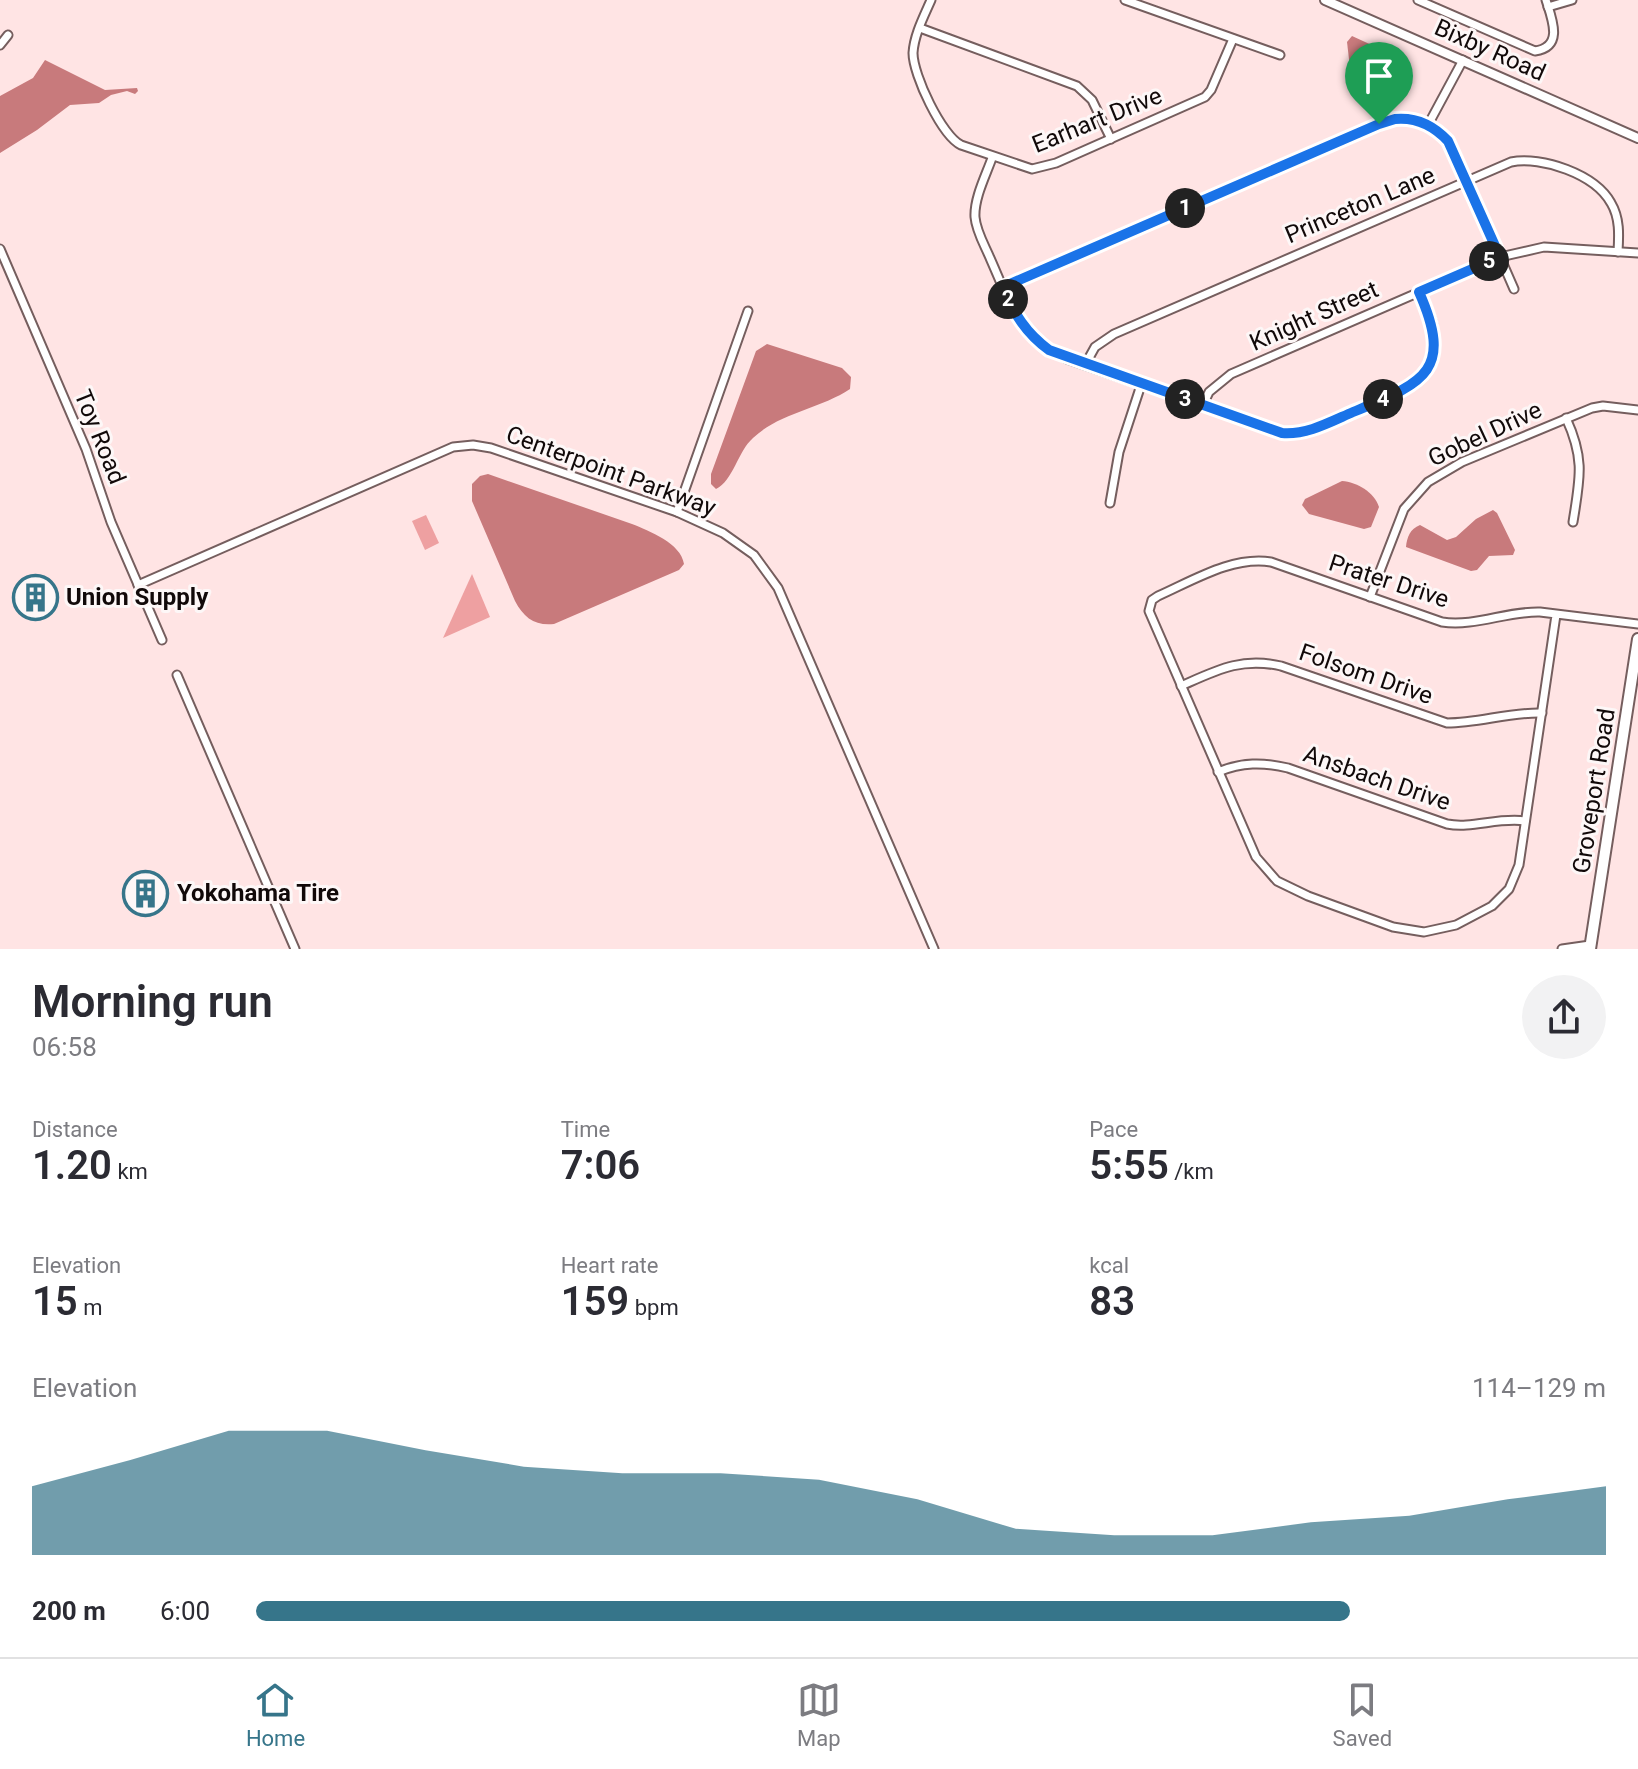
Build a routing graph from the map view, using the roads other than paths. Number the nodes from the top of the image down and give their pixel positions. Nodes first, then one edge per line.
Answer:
1 (931, 0) edge
2 (1125, 0) edge
3 (1325, 0) edge
4 (1418, 0) edge
5 (1572, 0) edge
6 (1547, 4) edge
7 (920, 28) junction
8 (8, 35) dead end
9 (1233, 39) junction
10 (0, 45) edge
11 (1280, 55) dead end
12 (1463, 60) junction
13 (1428, 125) junction
14 (1638, 138) edge
15 (1111, 139) junction
16 (992, 158) junction
17 (1467, 180) junction
18 (0, 249) edge
19 (1618, 252) junction
20 (1638, 253) edge
21 (1500, 257) junction
22 (1003, 287) junction
23 (1514, 289) dead end
24 (1419, 292) junction
25 (748, 311) dead end
26 (1085, 365) junction
27 (1141, 385) junction
28 (1203, 405) junction
29 (1638, 410) edge
30 (1566, 418) junction
31 (1110, 503) dead end
32 (677, 512) junction
33 (1573, 522) dead end
34 (138, 585) junction
35 (1370, 597) junction
36 (1556, 615) junction
37 (1638, 624) edge
38 (1638, 639) edge
39 (162, 640) dead end
40 (177, 675) dead end
41 (1181, 686) junction
42 (1542, 713) junction
43 (1218, 772) junction
44 (1525, 821) junction
45 (1590, 947) edge
46 (295, 949) edge
47 (934, 949) edge
48 (1562, 949) edge

1 - 7 street, Earhart Drive
2 - 9 street
3 - 12 street, Bixby Road
4 - 6 street
5 - 6 street
7 - 15 street
7 - 16 street, Earhart Drive
8 - 10 street
9 - 11 street
9 - 15 street, Earhart Drive
12 - 13 street
12 - 14 street, Bixby Road
13 - 17 street
13 - 22 street
15 - 16 street, Earhart Drive
16 - 22 street
17 - 19 street, Princeton Lane
17 - 21 street
17 - 26 street, Princeton Lane
18 - 34 street, Toy Road
19 - 20 street, Knight Street
19 - 21 street, Knight Street
21 - 23 street
21 - 24 street, Knight Street
22 - 26 street
24 - 28 street, Knight Street
24 - 28 street
25 - 32 street
26 - 27 street
27 - 28 street
27 - 31 street
29 - 30 street, Gobel Drive
30 - 33 street
30 - 35 street, Gobel Drive
32 - 34 street, Centerpoint Parkway
32 - 47 street, Centerpoint Parkway
34 - 39 street, Toy Road
35 - 36 street, Prater Drive
35 - 41 street, Prater Drive
36 - 37 street, Prater Drive
36 - 42 street
38 - 45 main road, Groveport Road
40 - 46 street
41 - 42 street, Folsom Drive
41 - 43 street
42 - 44 street
43 - 44 street, Ansbach Drive
43 - 44 street
45 - 48 street

